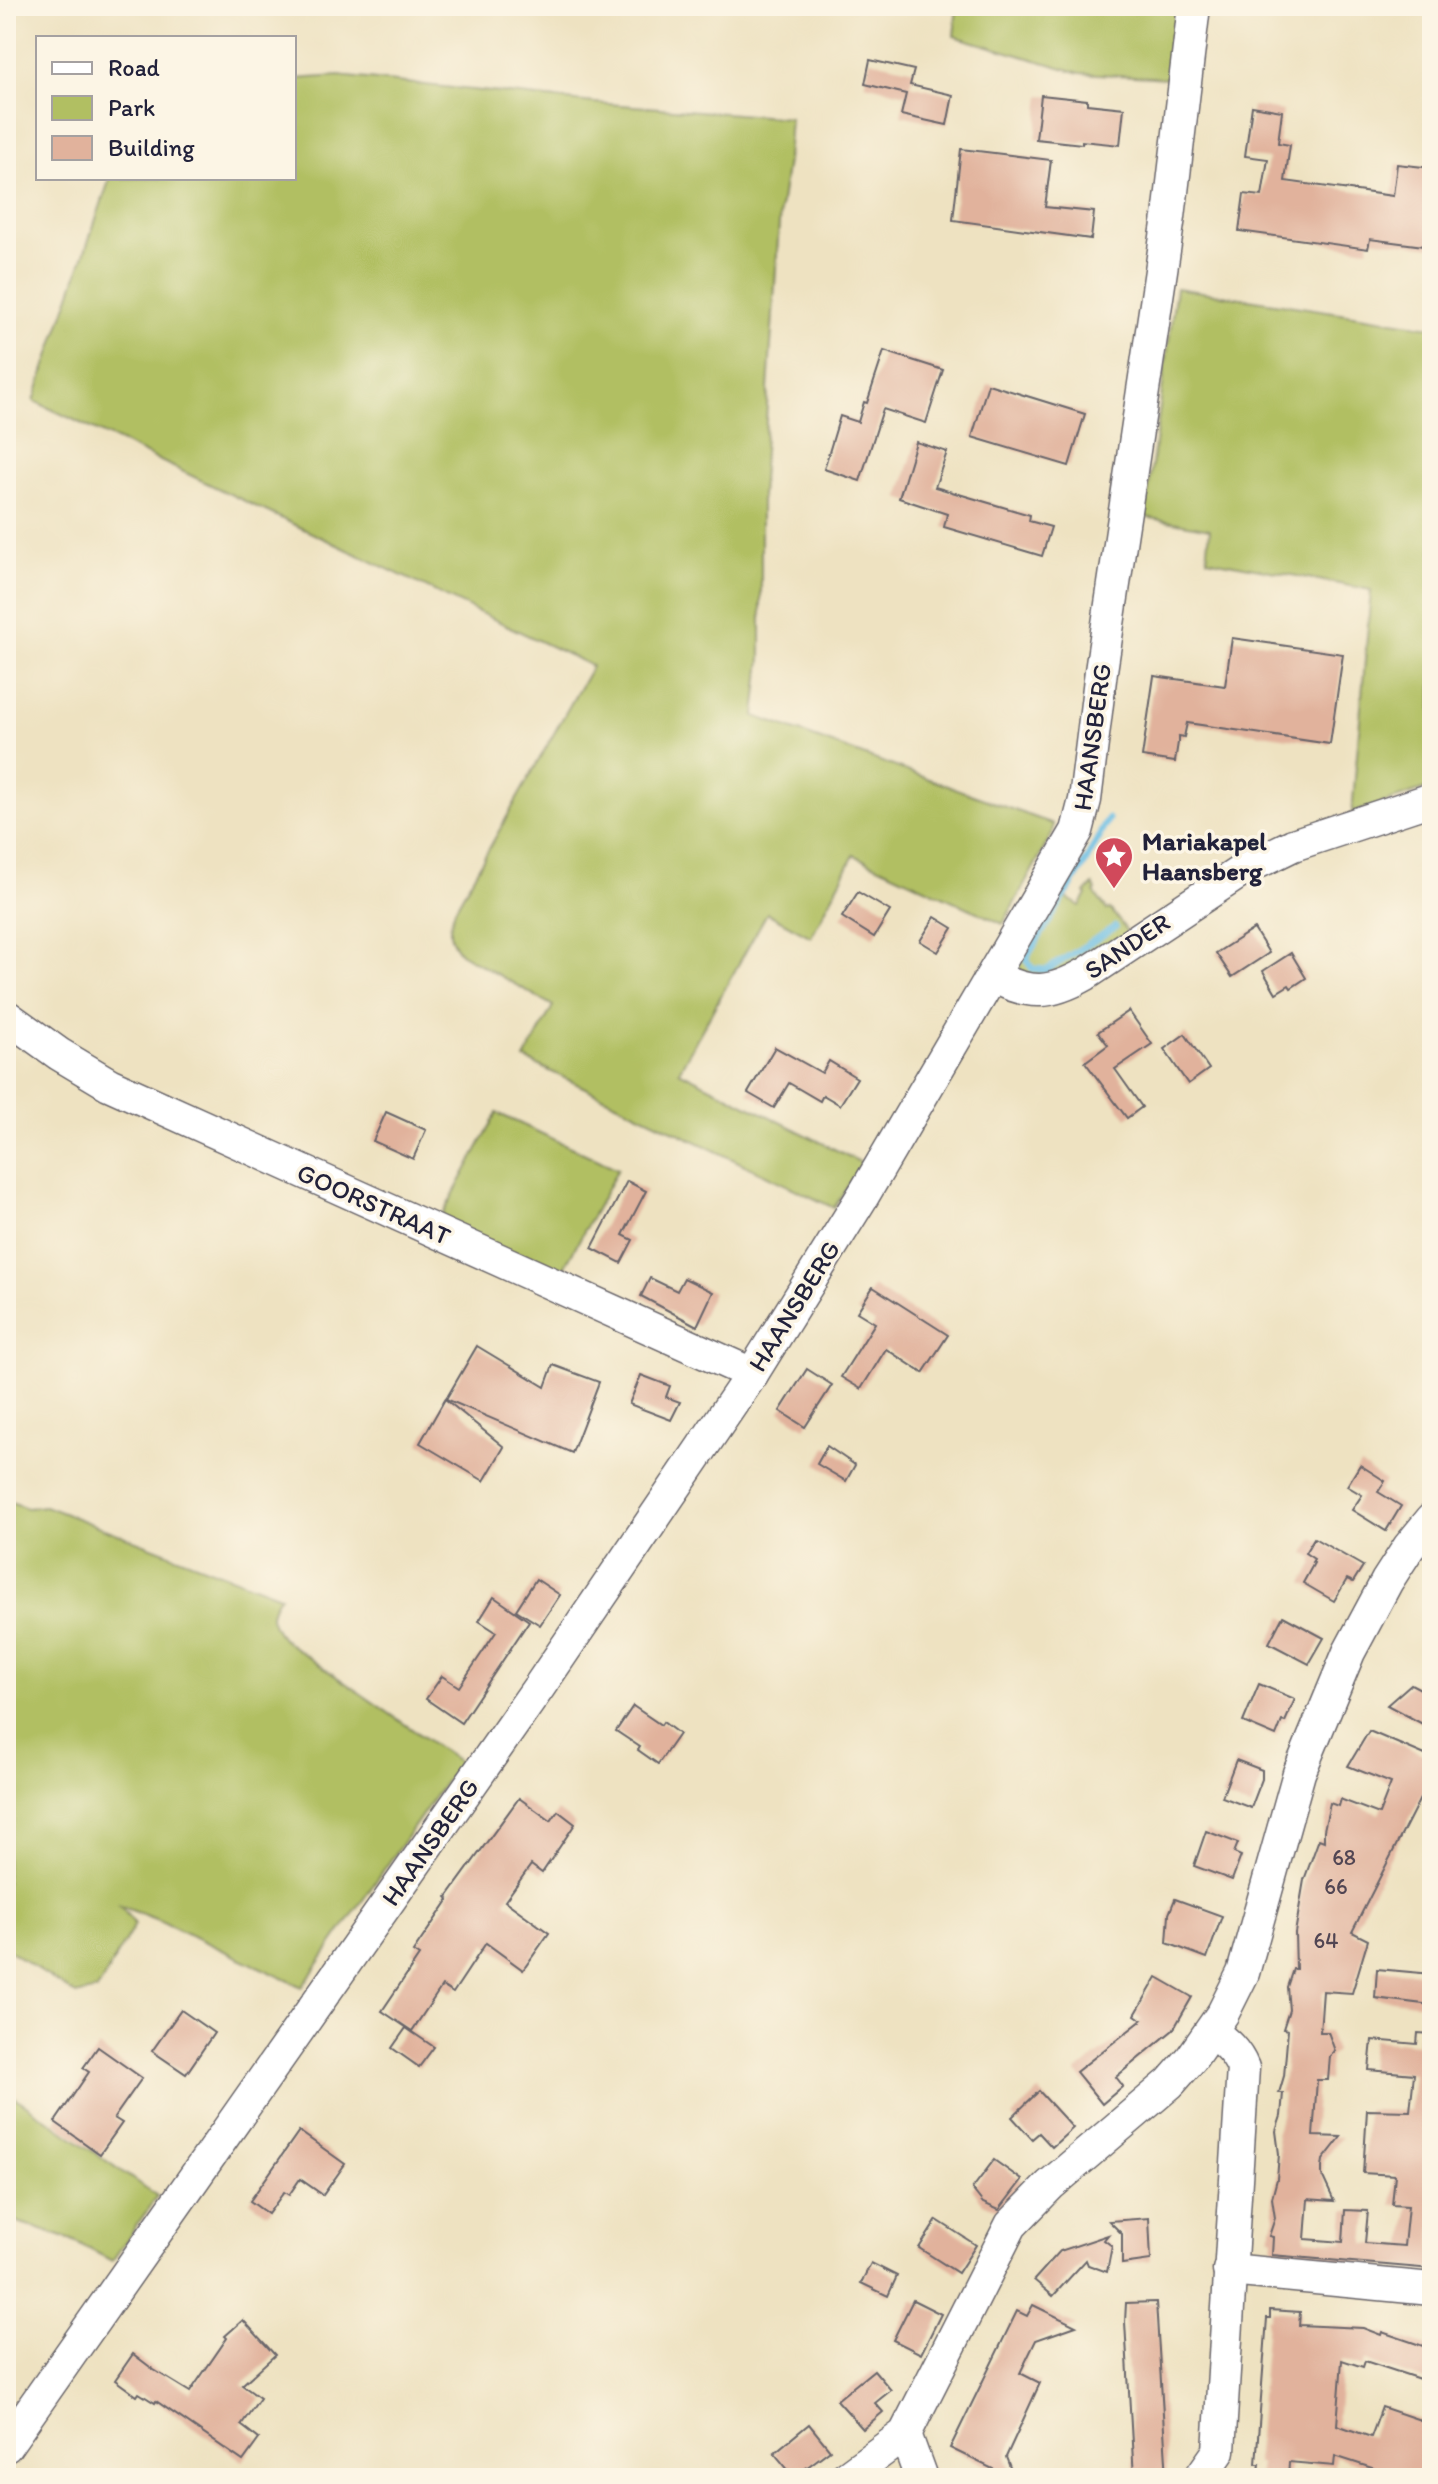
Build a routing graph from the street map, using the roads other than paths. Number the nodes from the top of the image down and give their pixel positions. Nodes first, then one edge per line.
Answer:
1 (1194, 6) edge
2 (1432, 799) edge
3 (993, 976) junction
4 (6, 1016) edge
5 (752, 1374) junction
6 (1432, 1519) edge
7 (1211, 2031) junction
8 (1229, 2270) junction
9 (1432, 2289) edge
10 (905, 2434) junction
11 (6, 2446) edge
12 (845, 2478) edge
13 (921, 2478) edge
14 (1200, 2478) edge

1 - 3 street, HAANSBERG
2 - 3 street, SANDER
3 - 5 street, HAANSBERG
4 - 5 street, GOORSTRAAT
5 - 11 street, HAANSBERG
6 - 7 street
7 - 8 street
7 - 10 street
8 - 9 street
8 - 14 street
10 - 12 street
10 - 13 street

